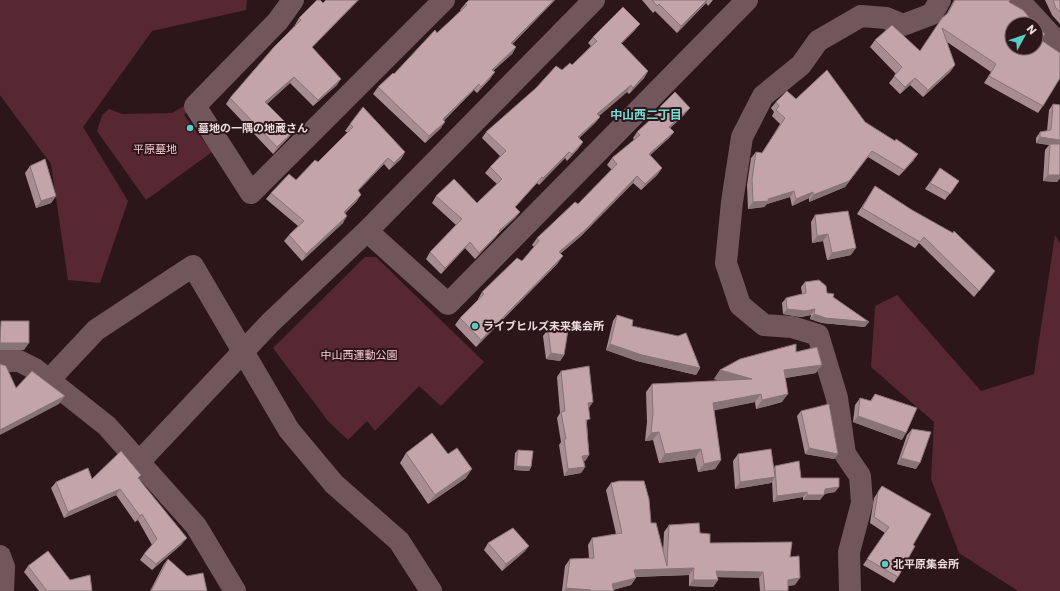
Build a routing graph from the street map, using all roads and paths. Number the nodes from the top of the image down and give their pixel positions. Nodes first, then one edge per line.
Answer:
1 (293, 0) edge
2 (444, 0) edge
3 (594, 0) edge
4 (747, 0) edge
5 (940, 0) edge
6 (1021, 0) edge
7 (1060, 45) edge
8 (367, 231) junction
9 (0, 360) edge
10 (49, 380) junction
11 (139, 462) junction
12 (0, 556) edge
13 (3, 591) edge
14 (235, 591) edge
15 (431, 591) edge
16 (850, 591) edge

1 - 2 street
3 - 8 street
4 - 8 street
5 - 16 street
6 - 7 street
8 - 11 street
9 - 10 street
10 - 11 street
10 - 15 street
11 - 14 street
12 - 13 street

